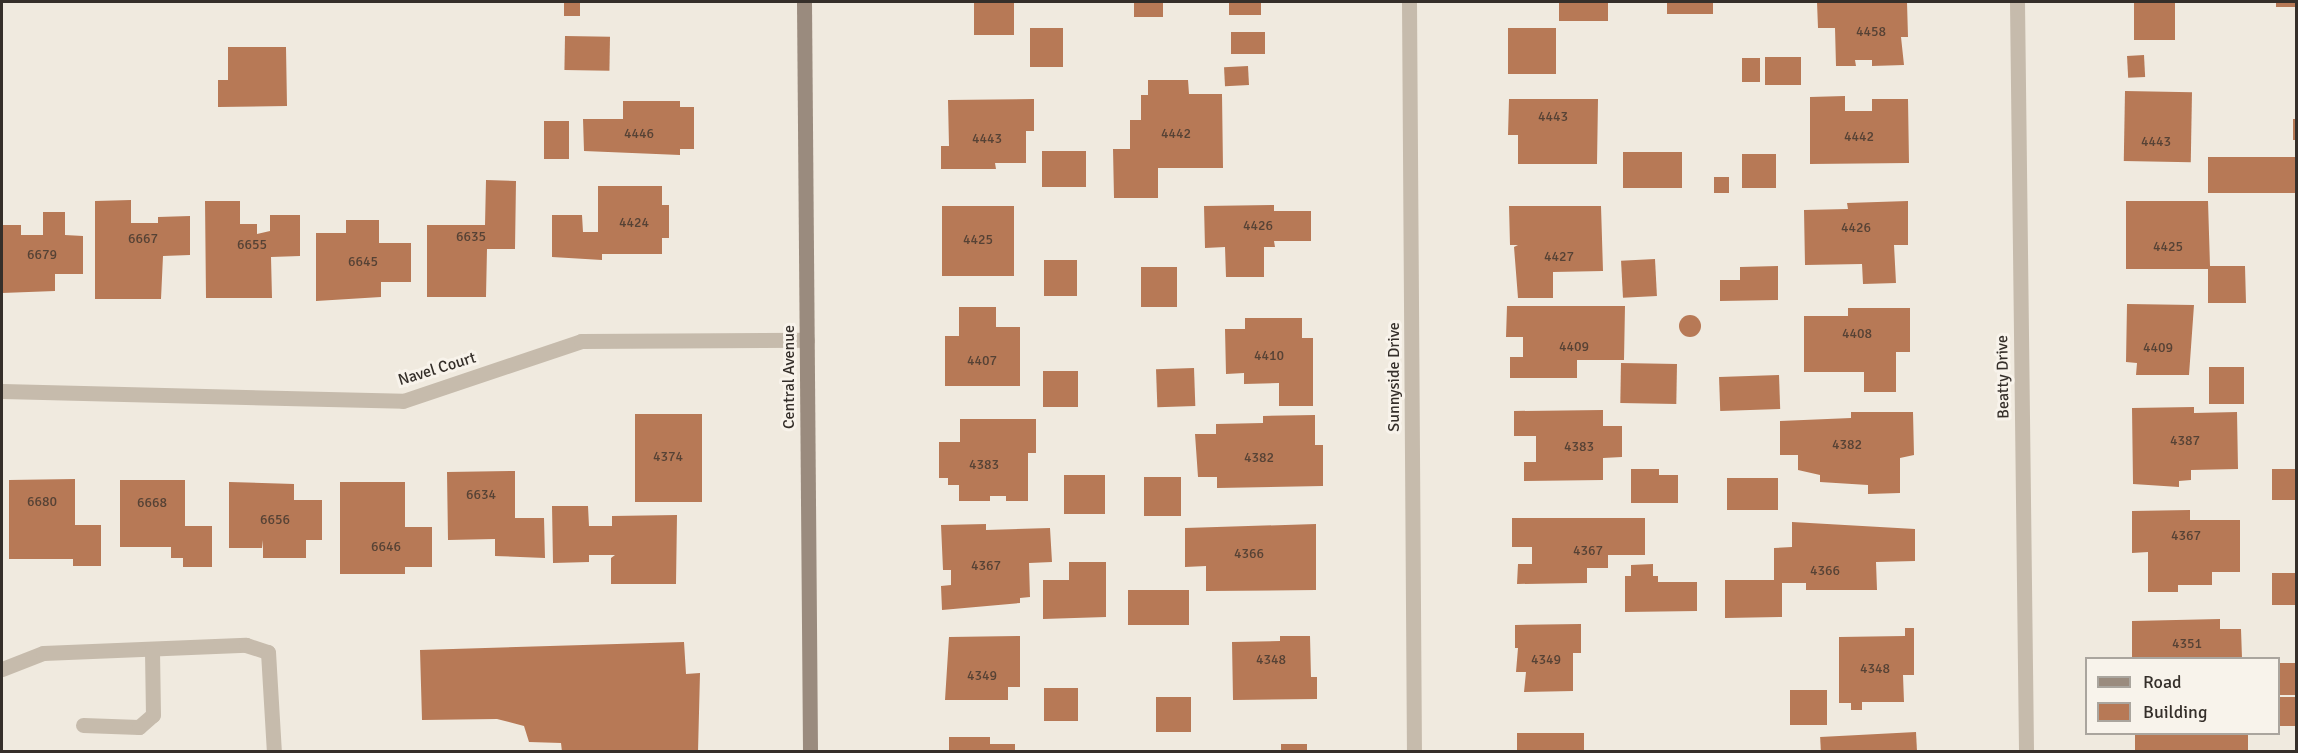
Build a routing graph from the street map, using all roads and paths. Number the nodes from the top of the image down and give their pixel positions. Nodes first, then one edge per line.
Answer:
1 (804, 2) edge
2 (1409, 2) edge
3 (2017, 2) edge
4 (807, 340) junction
5 (2, 391) edge
6 (152, 649) junction
7 (2, 669) edge
8 (83, 725) dead end
9 (274, 752) edge
10 (810, 752) edge
11 (1414, 752) edge
12 (2026, 752) edge

1 - 4 main road, Central Avenue
2 - 11 street, Sunnyside Drive
3 - 12 street, Beatty Drive
4 - 5 street, Navel Court
4 - 10 main road, Central Avenue
6 - 7 street
6 - 8 street
6 - 9 street

